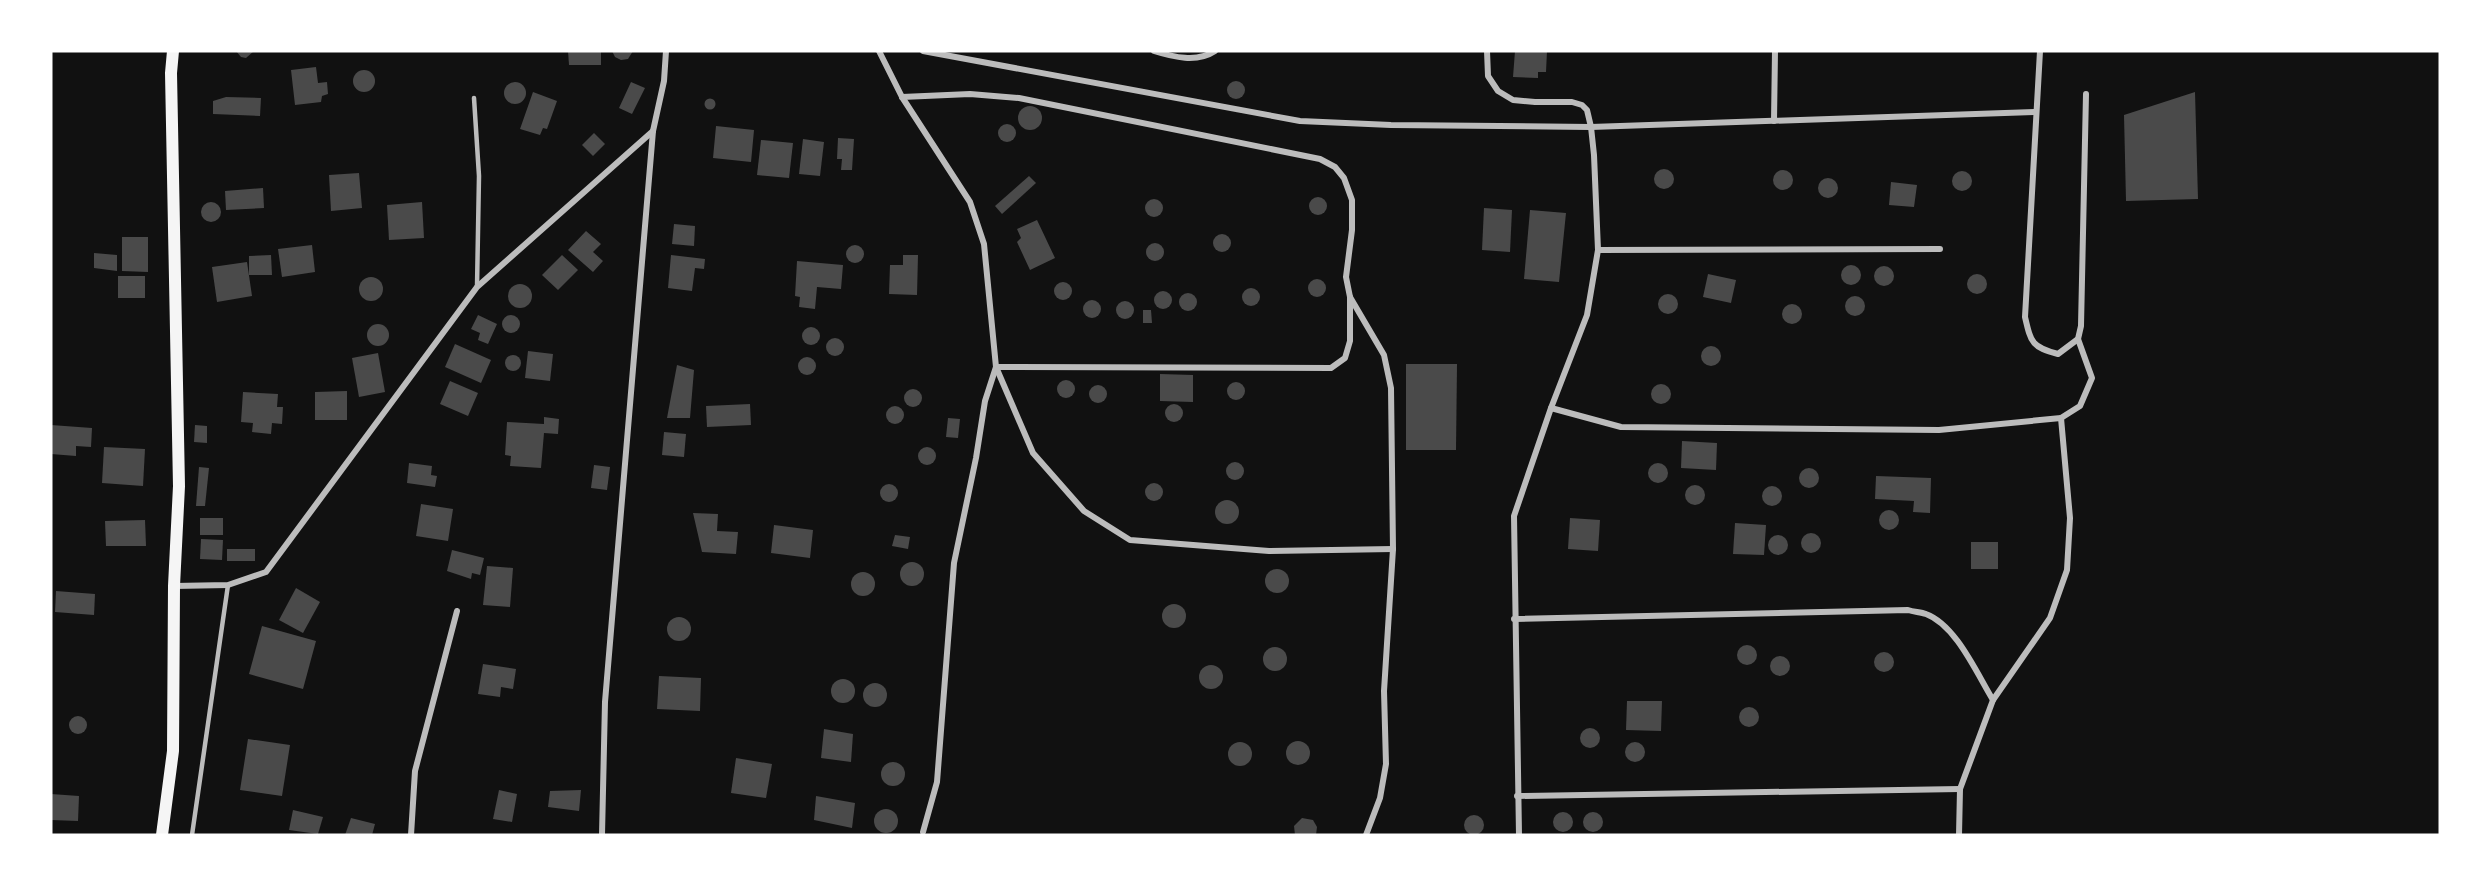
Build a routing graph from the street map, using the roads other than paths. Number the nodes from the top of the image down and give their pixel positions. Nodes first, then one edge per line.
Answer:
1 (173, 51) edge
2 (666, 51) edge
3 (879, 51) edge
4 (923, 51) edge
5 (1154, 51) edge
6 (1215, 51) edge
7 (1487, 51) edge
8 (1775, 51) edge
9 (2040, 51) edge
10 (2086, 94) dead end
11 (902, 97) junction
12 (474, 98) dead end
13 (2035, 112) junction
14 (1774, 121) junction
15 (1591, 127) junction
16 (653, 131) junction
17 (1940, 249) dead end
18 (1598, 250) junction
19 (477, 287) junction
20 (1350, 297) junction
21 (2078, 339) junction
22 (996, 367) junction
23 (1551, 408) junction
24 (2061, 418) junction
25 (1393, 549) junction
26 (228, 585) junction
27 (174, 586) junction
28 (457, 611) dead end
29 (1514, 619) junction
30 (1993, 700) junction
31 (1960, 789) junction
32 (1517, 796) junction
33 (922, 832) dead end
34 (162, 835) edge
35 (192, 835) edge
36 (411, 835) edge
37 (602, 835) edge
38 (1366, 835) edge
39 (1519, 835) edge
40 (1959, 835) edge

1 - 27 main road
2 - 16 street
3 - 11 street
4 - 15 street
5 - 6 street
7 - 15 street
8 - 14 street
9 - 13 street
10 - 21 street
11 - 20 street
11 - 22 street
12 - 19 lane
13 - 14 street
13 - 21 street
14 - 15 street
15 - 18 street
16 - 19 street
16 - 37 street
17 - 18 street
18 - 23 street
19 - 26 street
20 - 22 street
20 - 25 street
21 - 24 street
22 - 25 street
22 - 33 street
23 - 24 street
23 - 29 street
24 - 30 street
25 - 38 street
26 - 27 street
26 - 35 lane
27 - 34 main road
28 - 36 street
29 - 30 street
29 - 32 street
30 - 31 street
31 - 32 street
31 - 40 street
32 - 39 street

